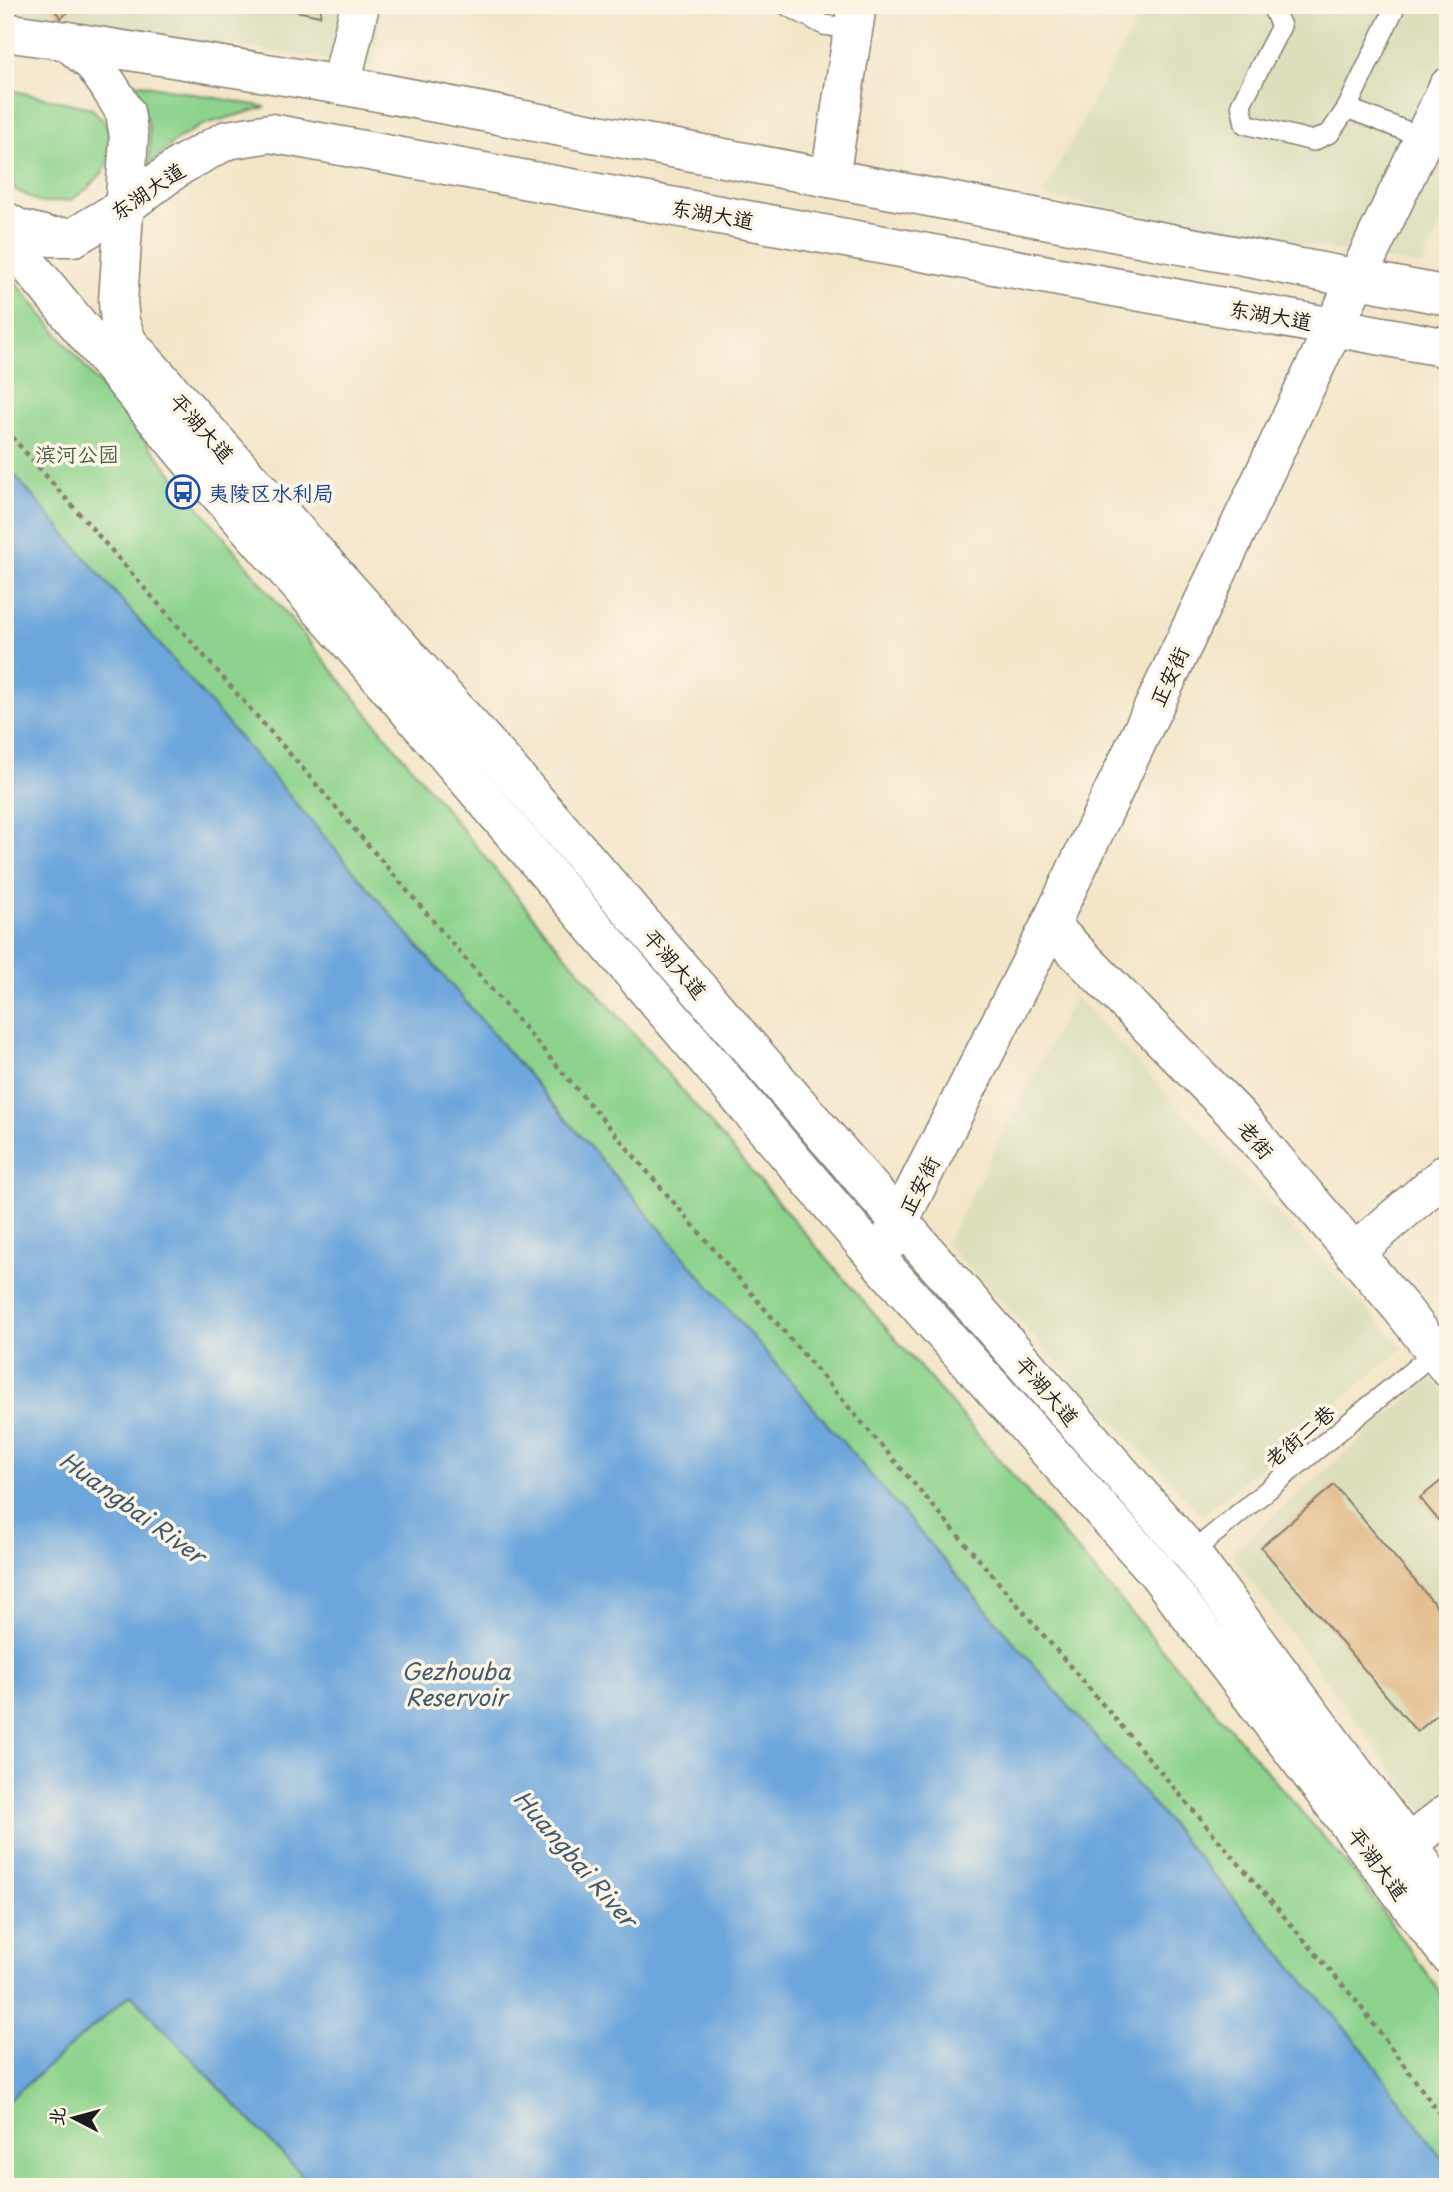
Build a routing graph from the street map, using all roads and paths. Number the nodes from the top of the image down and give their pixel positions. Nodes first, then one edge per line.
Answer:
1 (360, 5) edge
2 (786, 5) edge
3 (1271, 5) edge
4 (1396, 5) edge
5 (855, 17) edge
6 (5, 32) edge
7 (67, 41) junction
8 (341, 85) junction
9 (1448, 87) edge
10 (1347, 108) junction
11 (1424, 138) junction
12 (830, 178) junction
13 (124, 207) junction
14 (5, 221) edge
15 (5, 236) edge
16 (1357, 279) junction
17 (1448, 296) edge
18 (1334, 326) junction
19 (1448, 348) edge
20 (5, 429) edge
21 (1050, 925) junction
22 (1448, 1172) edge
23 (900, 1222) junction
24 (1354, 1253) junction
25 (878, 1261) junction
26 (1441, 1360) edge
27 (1191, 1553) junction
28 (1448, 1813) edge
29 (1406, 1844) junction
30 (1448, 1899) edge
31 (1448, 1954) edge
32 (1448, 2125) edge

1 - 8 main road
2 - 5 lane
3 - 10 lane
4 - 10 lane
5 - 12 main road
6 - 7 main road
7 - 8 main road
7 - 13 main road, 平湖大道
8 - 12 main road
9 - 11 main road, 正安街
10 - 11 lane
11 - 16 main road, 正安街
12 - 16 main road
13 - 14 main road, 东湖大道
13 - 18 main road, 东湖大道
13 - 23 main road, 平湖大道
15 - 25 main road, 平湖大道
16 - 17 main road
16 - 18 main road, 正安街
18 - 19 main road, 东湖大道
18 - 21 main road, 正安街
20 - 32 path
21 - 23 main road, 正安街
21 - 24 main road, 老街
22 - 24 main road
23 - 25 main road, 正安街
23 - 27 main road, 平湖大道
24 - 26 main road, 老街
25 - 31 main road, 平湖大道
26 - 27 lane, 老街二巷
27 - 29 main road, 平湖大道
28 - 29 main road
29 - 30 main road, 平湖大道

